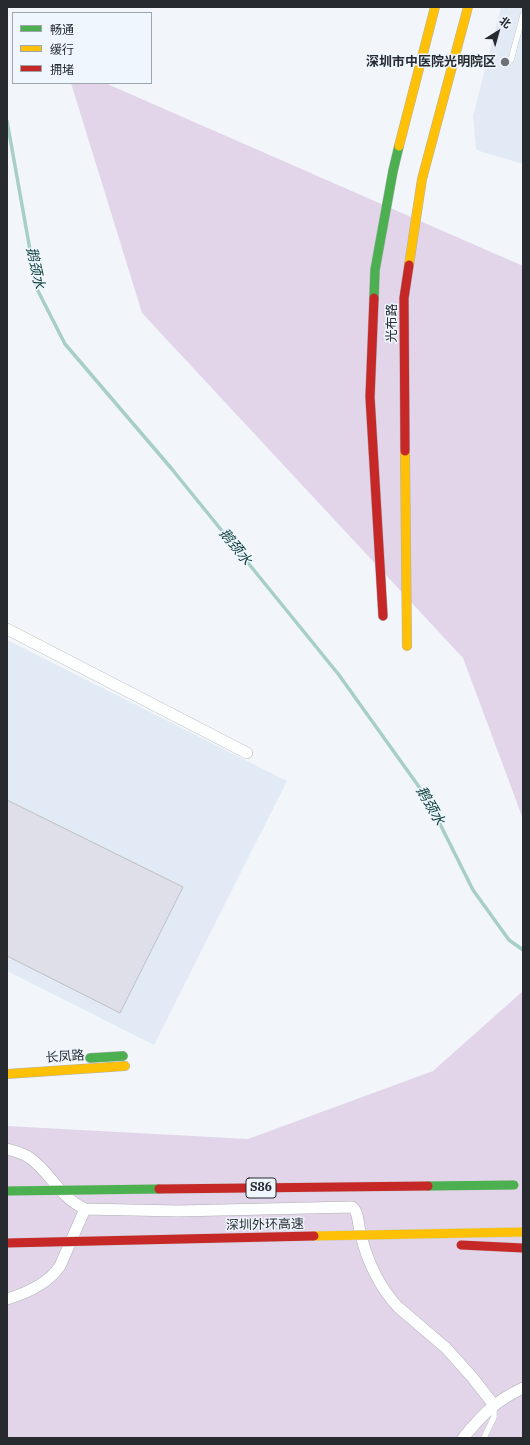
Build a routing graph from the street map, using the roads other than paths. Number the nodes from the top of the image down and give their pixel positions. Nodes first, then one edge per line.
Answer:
1 (435, 7) edge
2 (468, 7) edge
3 (523, 15) edge
4 (511, 60) dead end
5 (383, 616) dead end
6 (7, 630) edge
7 (407, 646) dead end
8 (247, 753) dead end
9 (123, 1056) joint
10 (84, 1059) dead end
11 (53, 1062) dead end
12 (7, 1066) edge
13 (125, 1066) joint
14 (7, 1074) edge
15 (7, 1149) edge
16 (514, 1185) dead end
17 (7, 1191) edge
18 (85, 1209) junction
19 (523, 1232) edge
20 (344, 1237) junction
21 (7, 1243) edge
22 (422, 1243) dead end
23 (454, 1245) dead end
24 (523, 1248) edge
25 (7, 1299) edge
26 (523, 1388) edge
27 (494, 1405) junction
28 (463, 1438) edge
29 (484, 1438) edge

1 - 5 main road, 光布路
2 - 7 main road, 光布路
3 - 4 lane
6 - 8 street
9 - 10 main road, 长凤路
9 - 13 lane
11 - 12 main road, 长凤路
13 - 14 main road, 长凤路
15 - 18 street
16 - 17 main road, S86, bridge
18 - 25 street
18 - 27 street
19 - 20 main road, 深圳外环高速, bridge
20 - 21 main road, 深圳外环高速, bridge
20 - 22 main road, bridge
23 - 24 main road, bridge
26 - 27 street
27 - 28 street
27 - 29 lane

